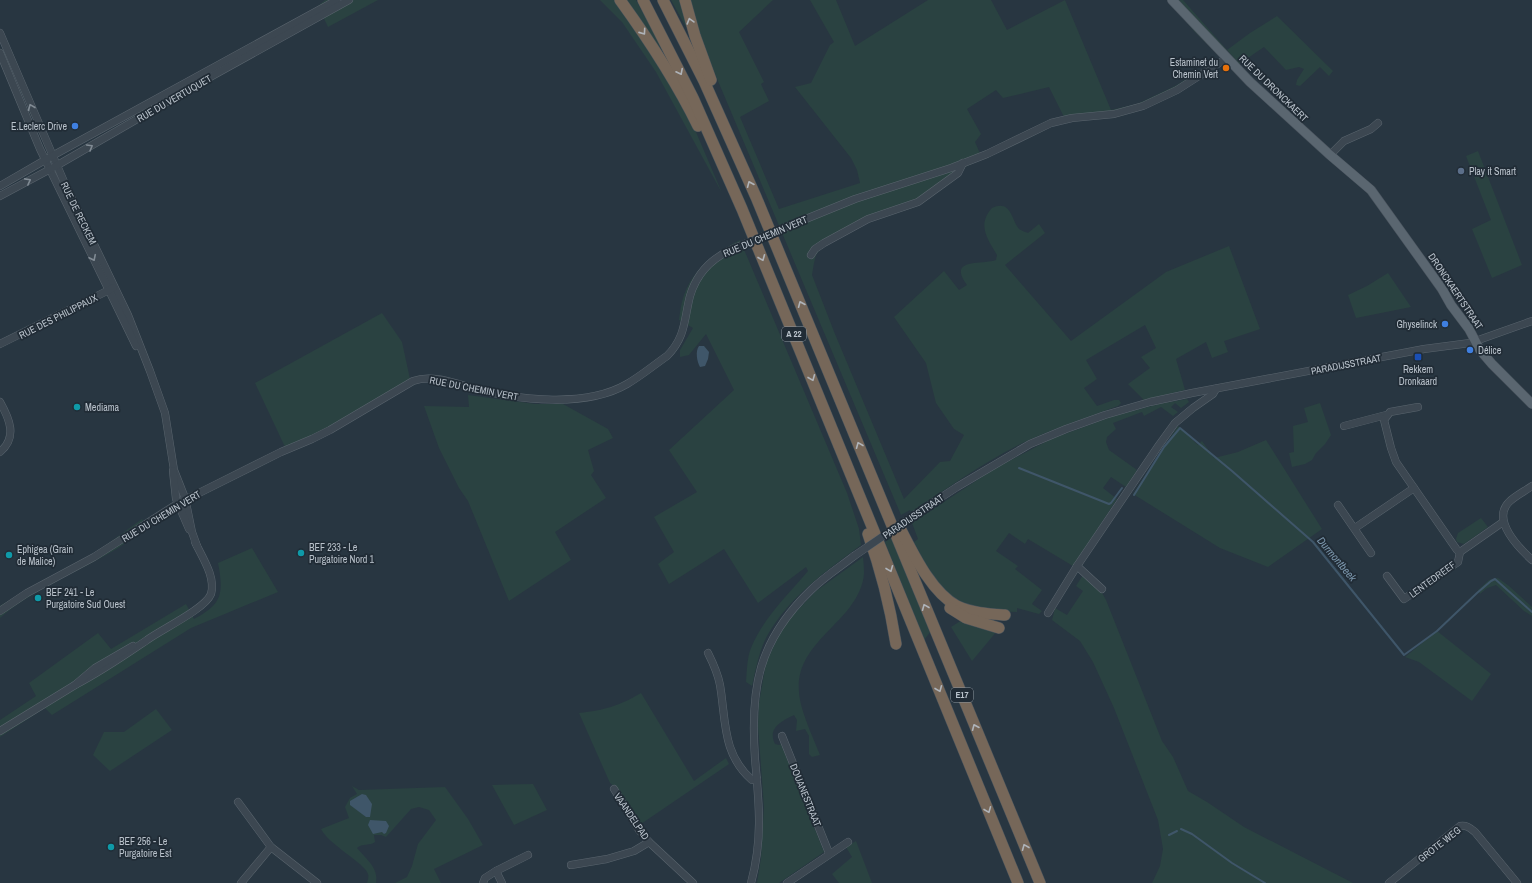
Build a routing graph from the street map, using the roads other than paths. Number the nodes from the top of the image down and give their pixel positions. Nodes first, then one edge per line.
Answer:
1 (338, 0) edge
2 (349, 0) edge
3 (620, 0) edge
4 (643, 0) edge
5 (663, 0) edge
6 (685, 0) edge
7 (1172, 0) edge
8 (0, 33) edge
9 (0, 53) edge
10 (1227, 58) junction
11 (1378, 123) dead end
12 (736, 150) junction
13 (1330, 155) junction
14 (52, 156) junction
15 (45, 160) junction
16 (964, 164) junction
17 (56, 166) junction
18 (50, 170) junction
19 (0, 186) edge
20 (1366, 186) joint
21 (0, 196) edge
22 (742, 209) junction
23 (811, 255) dead end
24 (112, 288) junction
25 (1532, 320) edge
26 (1476, 341) junction
27 (0, 344) edge
28 (1216, 389) junction
29 (0, 402) edge
30 (1532, 404) edge
31 (1418, 407) dead end
32 (1386, 415) junction
33 (1344, 426) dead end
34 (0, 452) edge
35 (845, 459) junction
36 (172, 461) junction
37 (869, 471) junction
38 (1532, 486) edge
39 (1414, 488) junction
40 (186, 500) junction
41 (177, 504) junction
42 (1338, 505) dead end
43 (884, 507) joint
44 (870, 520) joint
45 (897, 522) junction
46 (1503, 522) junction
47 (1355, 528) junction
48 (197, 546) junction
49 (1460, 552) junction
50 (1371, 553) dead end
51 (1532, 560) edge
52 (1077, 566) junction
53 (1387, 576) dead end
54 (1102, 588) dead end
55 (0, 611) edge
56 (1048, 613) dead end
57 (1005, 615) dead end
58 (999, 628) dead end
59 (896, 644) dead end
60 (708, 653) dead end
61 (0, 731) edge
62 (782, 736) dead end
63 (757, 779) junction
64 (614, 789) dead end
65 (238, 802) dead end
66 (649, 842) junction
67 (848, 842) dead end
68 (271, 847) junction
69 (829, 853) junction
70 (528, 855) dead end
71 (571, 865) dead end
72 (496, 871) junction
73 (241, 883) edge
74 (318, 883) edge
75 (483, 883) edge
76 (502, 883) edge
77 (693, 883) edge
78 (751, 883) edge
79 (787, 883) edge
80 (1018, 883) edge
81 (1040, 883) edge
82 (1389, 883) edge
83 (1517, 883) edge

1 - 14 street, RUE DU VERTUQUET
17 -> 2 street, RUE DU VERTUQUET
3 -> 22 highway
4 -> 22 highway, A 22
5 - 12 highway, A 22
12 -> 6 highway
7 - 10 main road, RUE DU DRONCKAERT
14 -> 8 street, RUE DE RECKEM
9 - 15 street, RUE DE RECKEM
10 - 13 main road, RUE DU DRONCKAERT
10 - 16 street, RUE DU CHEMIN VERT
11 - 13 street
37 -> 12 highway, A 22
13 - 20 main road, RUE DU DRONCKAERT
14 - 15 street, RUE DU VERTUQUET
14 - 17 street, RUE DE RECKEM
15 - 18 street, RUE DE RECKEM
15 - 19 street, RUE DU VERTUQUET
16 - 23 street, RUE DU CHEMIN VERT
16 - 40 street, RUE DU CHEMIN VERT, bridge
17 - 18 street, RUE DU VERTUQUET
17 - 24 street, RUE DE RECKEM
21 -> 18 street, RUE DU VERTUQUET
18 -> 24 street, RUE DE RECKEM
20 - 26 main road, DRONCKAERTSTRAAT
22 -> 35 highway, A 22
24 - 27 street, RUE DES PHILIPPAUX
24 - 36 street, RUE DE RECKEM
25 - 26 street, PARADIJSSTRAAT
26 - 28 street, PARADIJSSTRAAT
26 - 30 main road, DRONCKAERTSTRAAT
28 - 52 street
28 - 63 street, PARADIJSSTRAAT, bridge
29 - 34 street
31 - 32 street
32 - 33 street
32 - 39 street, LENTEDREEF
35 - 44 highway, A 22
35 - 59 highway
36 - 40 street, RUE DE RECKEM
36 - 41 street, RUE DE RECKEM
37 - 43 highway, A 22
37 - 45 highway
38 - 46 street
39 - 47 street
39 - 49 street, LENTEDREEF
40 - 41 street, RUE DU CHEMIN VERT
40 - 48 street, RUE DE RECKEM
41 - 48 street, RUE DE RECKEM
41 - 55 street, RUE DU CHEMIN VERT
42 - 47 street
81 -> 43 highway, E17
44 -> 80 highway, E17
45 - 57 highway
45 - 58 highway
46 - 49 street, LENTEDREEF
46 - 51 street
47 - 50 street
48 - 61 street
49 - 53 street, LENTEDREEF
52 - 54 street
52 - 56 street
60 - 63 street
62 - 69 street, DOUANESTRAAT
63 - 78 street, PARADIJSSTRAAT
64 - 66 street, VAANDELPAD
65 - 68 street
66 - 71 street, VAANDELPAD
66 - 77 street, VAANDELPAD
67 - 69 street
68 - 73 street
68 - 74 street
69 - 79 street
70 - 72 street
72 - 75 street
72 - 76 street
82 - 83 street, GROTE WEG

